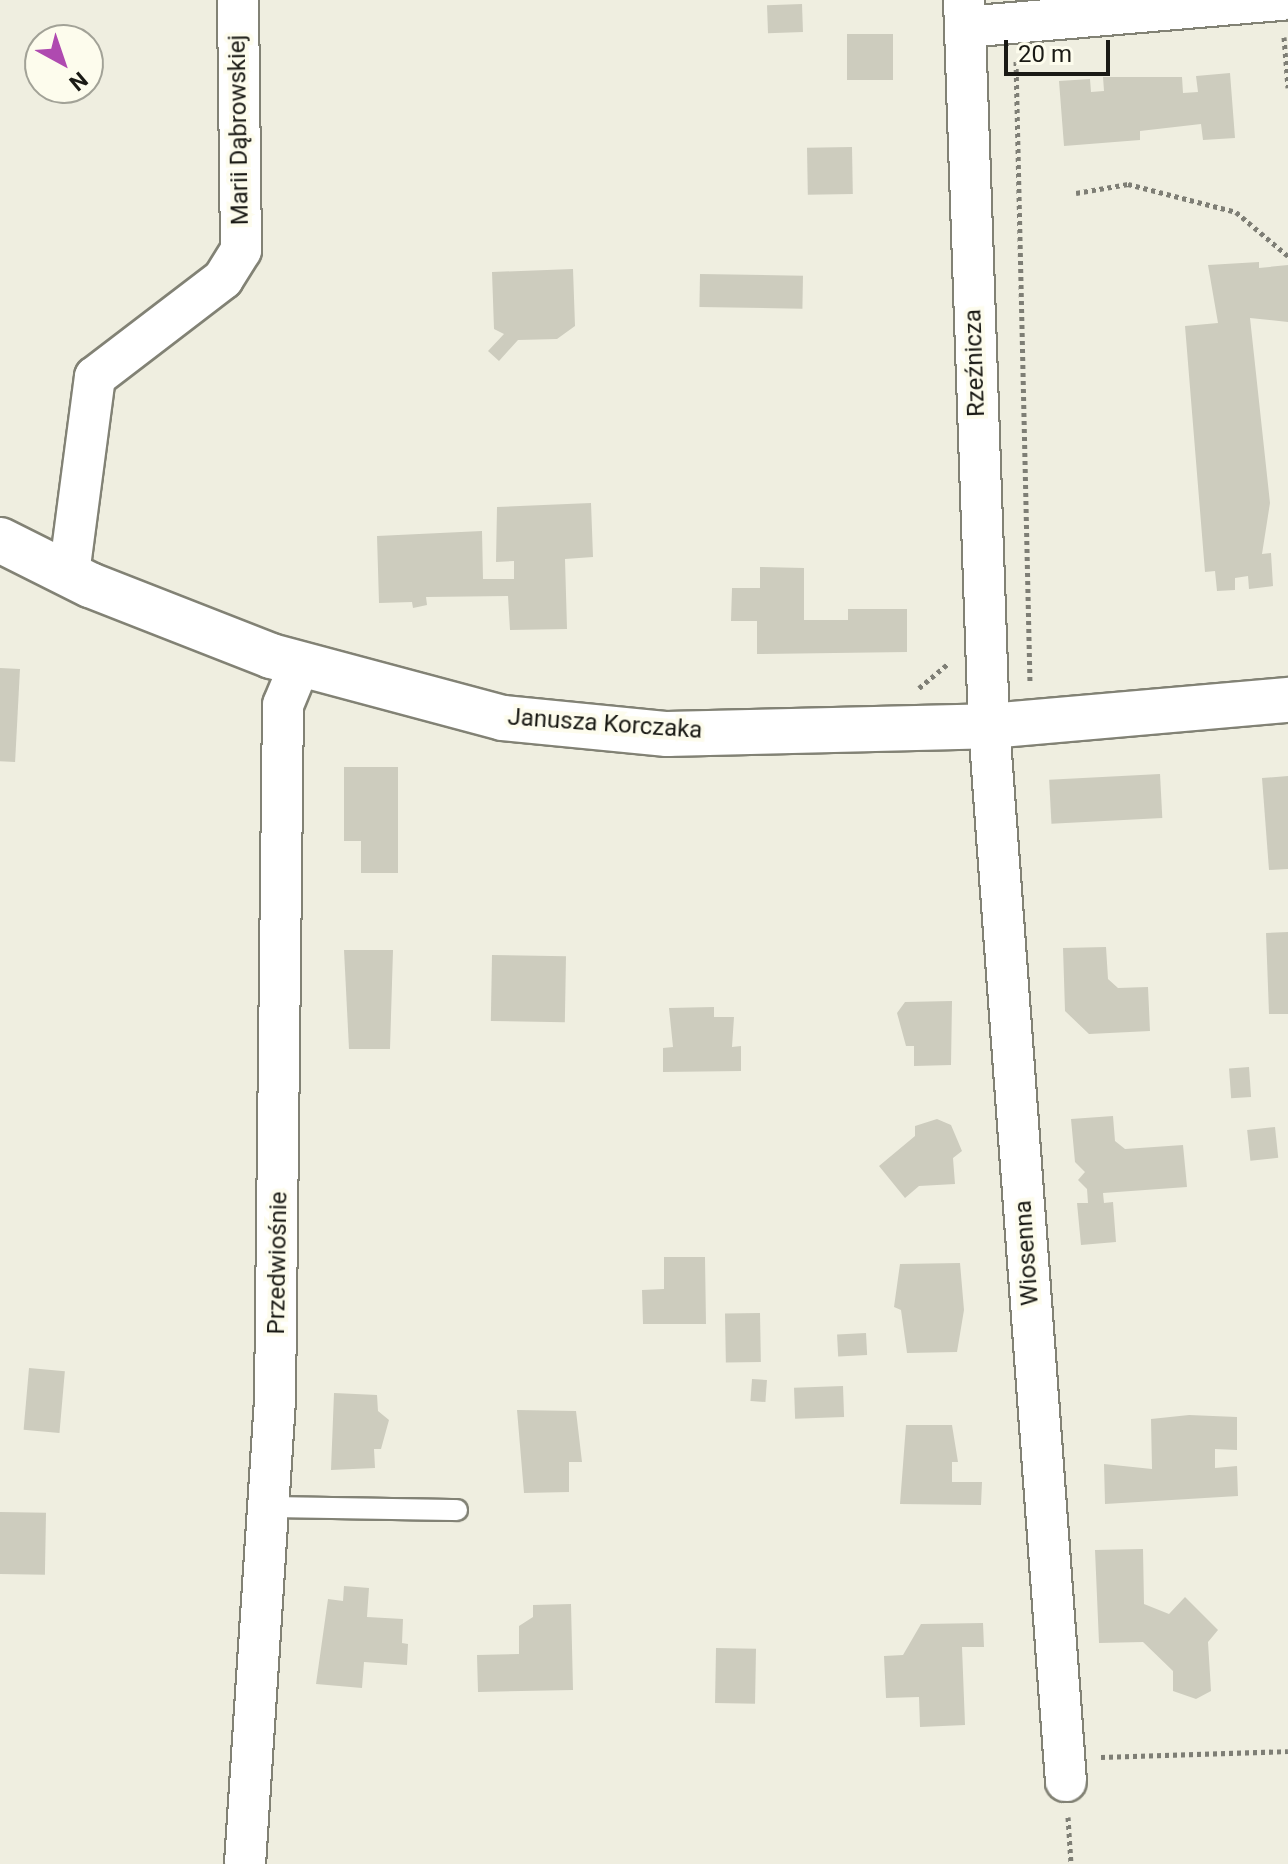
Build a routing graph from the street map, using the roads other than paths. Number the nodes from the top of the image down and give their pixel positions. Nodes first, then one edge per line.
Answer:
1 (238, 0) edge
2 (1282, 0) edge
3 (965, 13) edge
4 (0, 540) edge
5 (69, 574) junction
6 (300, 664) junction
7 (1288, 700) edge
8 (989, 726) junction
9 (267, 1507) junction
10 (457, 1510) dead end
11 (1065, 1770) road end
12 (245, 1864) edge

1 - 5 street, Marii Dąbrowskiej
2 - 3 street
3 - 8 street, Rzeźnicza
4 - 5 street, Janusza Korczaka
5 - 6 street, Janusza Korczaka
6 - 8 street, Janusza Korczaka
6 - 9 street, Przedwiośnie
7 - 8 street, Janusza Korczaka
8 - 11 street, Wiosenna
9 - 10 lane
9 - 12 street, Przedwiośnie

